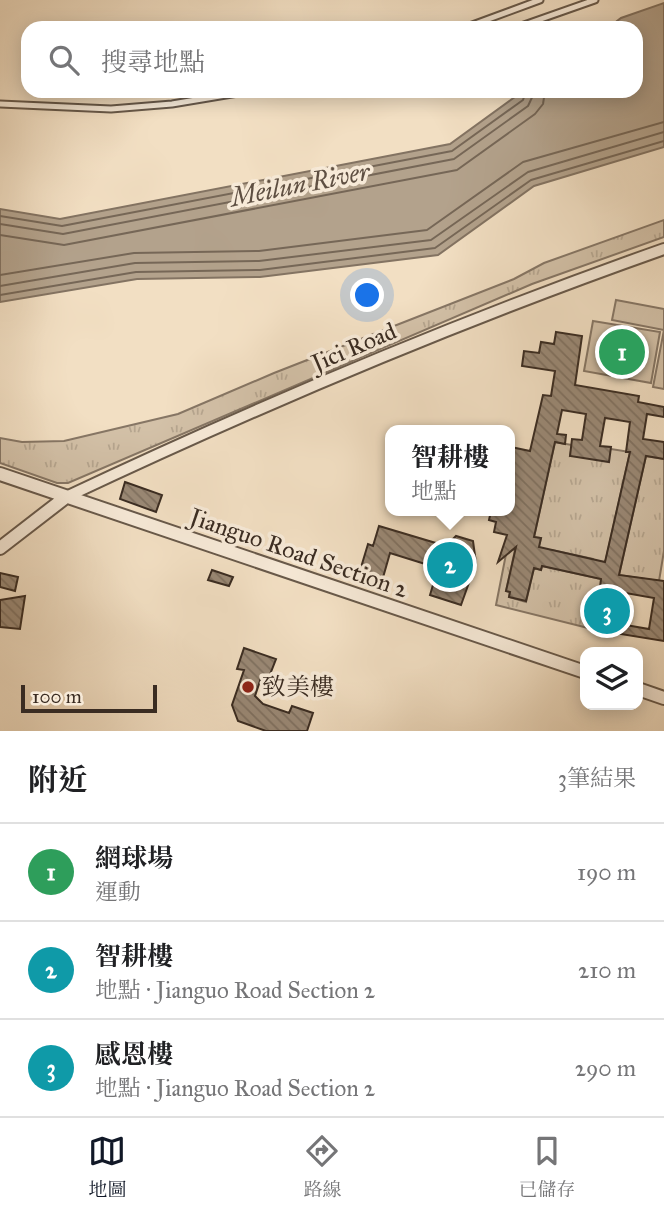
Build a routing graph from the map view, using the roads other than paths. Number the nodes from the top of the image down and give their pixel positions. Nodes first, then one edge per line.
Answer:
1 (540, 0) edge
2 (595, 0) edge
3 (483, 21) edge
4 (535, 21) edge
5 (208, 98) edge
6 (0, 104) edge
7 (664, 249) edge
8 (0, 474) edge
9 (66, 496) junction
10 (0, 548) edge
11 (580, 670) edge
12 (643, 691) edge
13 (664, 698) edge

1 - 3 lane
2 - 4 lane
5 - 6 lane
7 - 9 street, Jici Road
8 - 9 street, Jianguo Road Section 2
9 - 10 street
9 - 11 street, Jianguo Road Section 2
12 - 13 street

